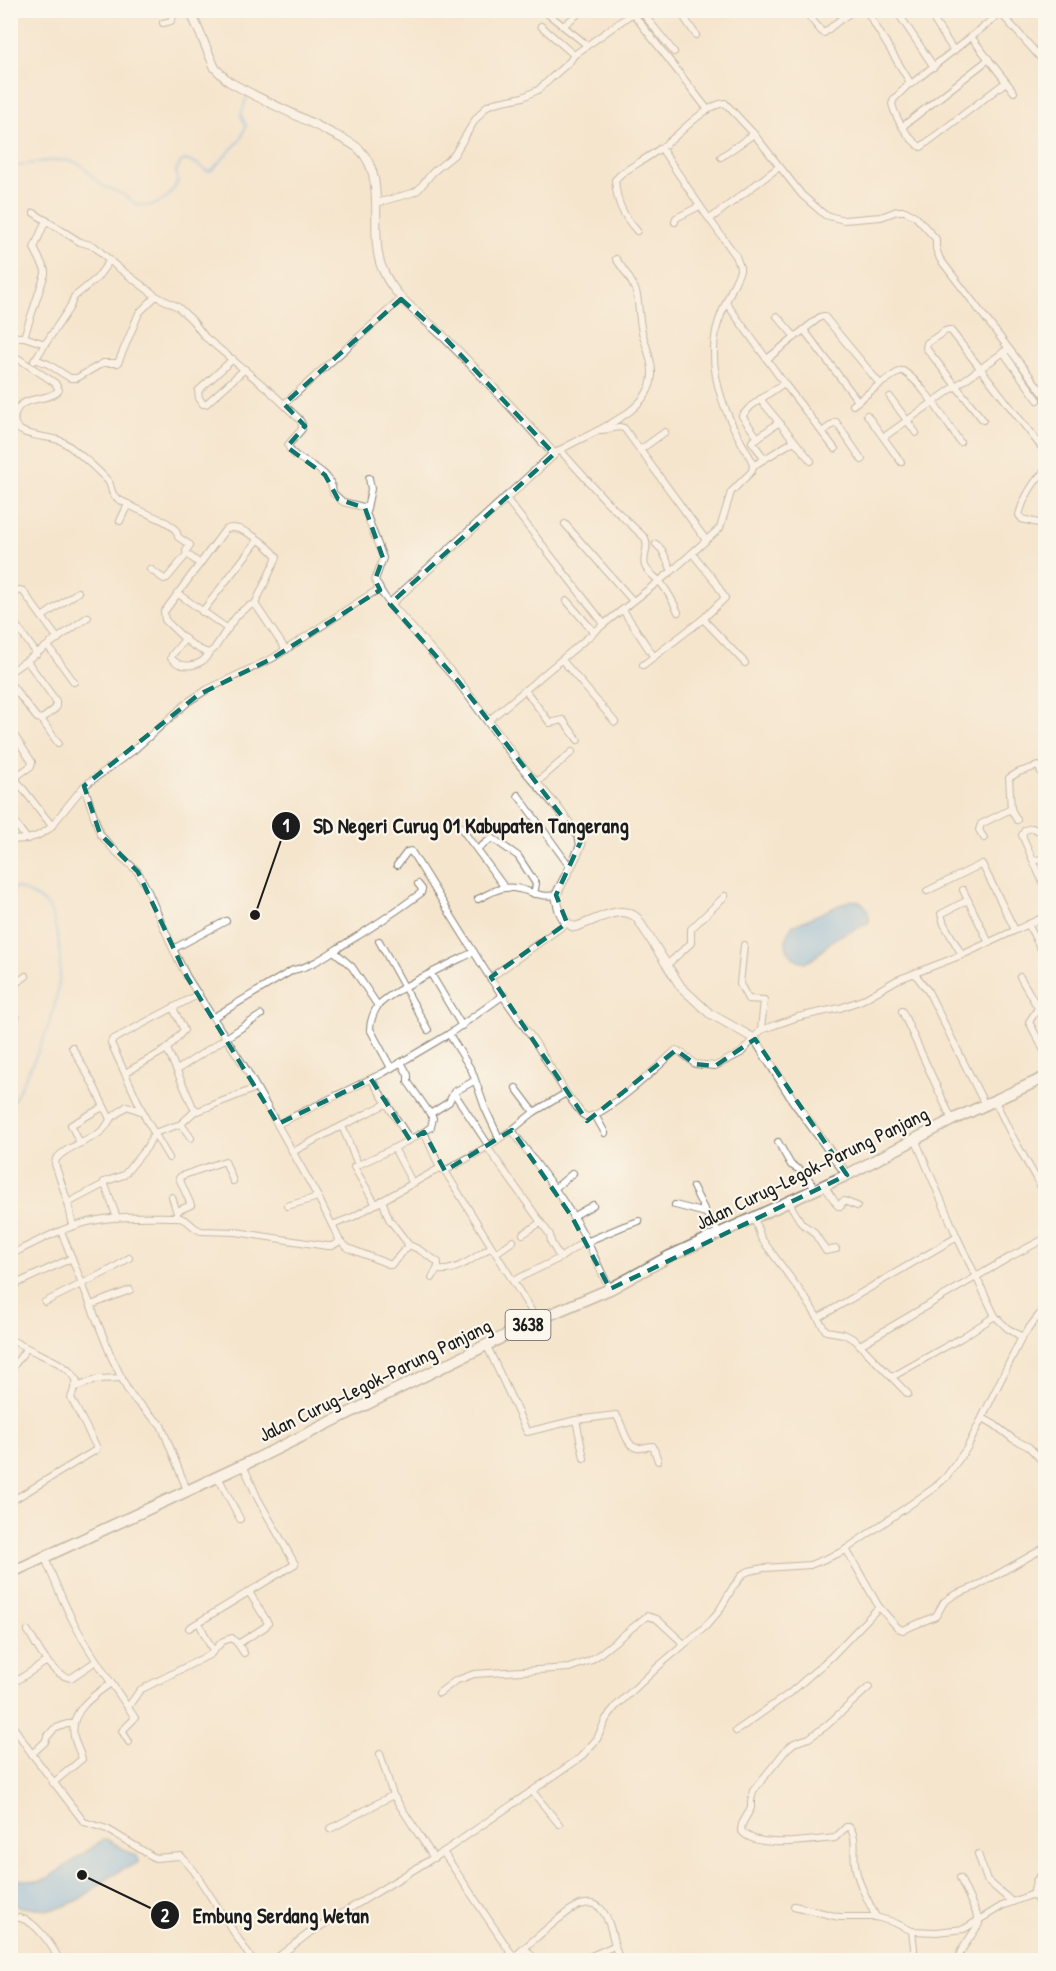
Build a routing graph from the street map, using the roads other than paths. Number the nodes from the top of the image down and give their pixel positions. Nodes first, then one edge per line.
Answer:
1 (205, 10) edge
2 (543, 10) edge
3 (582, 10) edge
4 (647, 10) edge
5 (679, 10) edge
6 (804, 10) edge
7 (835, 10) edge
8 (855, 10) edge
9 (896, 10) edge
10 (634, 11) edge
11 (867, 11) edge
12 (1001, 12) edge
13 (191, 13) edge
14 (841, 19) junction
15 (935, 22) dead end
16 (163, 23) dead end
17 (541, 26) dead end
18 (563, 26) junction
19 (696, 35) dead end
20 (972, 38) junction
21 (587, 45) junction
22 (954, 51) junction
23 (674, 52) dead end
24 (574, 55) junction
25 (989, 59) junction
26 (1046, 64) edge
27 (934, 67) junction
28 (1006, 82) junction
29 (910, 83) junction
30 (1014, 92) dead end
31 (708, 110) junction
32 (903, 126) junction
33 (754, 134) junction
34 (662, 148) junction
35 (721, 158) dead end
36 (779, 167) junction
37 (377, 203) junction
38 (700, 206) junction
39 (34, 213) dead end
40 (710, 219) junction
41 (46, 220) junction
42 (675, 222) dead end
43 (637, 231) dead end
44 (616, 259) dead end
45 (110, 260) junction
46 (156, 296) junction
47 (401, 299) junction
48 (727, 304) junction
49 (777, 316) dead end
50 (804, 330) junction
51 (10, 334) edge
52 (24, 337) junction
53 (795, 337) junction
54 (45, 344) junction
55 (1005, 351) junction
56 (10, 354) edge
57 (35, 359) junction
58 (233, 359) junction
59 (767, 359) junction
60 (30, 367) junction
61 (980, 368) junction
62 (244, 369) junction
63 (784, 382) junction
64 (880, 384) junction
65 (955, 387) junction
66 (890, 397) dead end
67 (1046, 397) edge
68 (760, 399) junction
69 (1038, 400) dead end
70 (932, 403) junction
71 (284, 404) junction
72 (867, 415) dead end
73 (907, 420) junction
74 (983, 420) dead end
75 (778, 422) junction
76 (598, 430) junction
77 (665, 432) dead end
78 (822, 432) junction
79 (916, 433) dead end
80 (884, 437) junction
81 (758, 438) junction
82 (794, 441) junction
83 (960, 442) dead end
84 (835, 449) dead end
85 (640, 450) junction
86 (557, 452) junction
87 (1046, 453) edge
88 (765, 459) junction
89 (862, 459) dead end
90 (811, 461) dead end
91 (902, 462) dead end
92 (753, 466) junction
93 (1046, 470) edge
94 (369, 478) dead end
95 (505, 497) junction
96 (128, 504) junction
97 (367, 508) junction
98 (120, 521) dead end
99 (564, 524) dead end
100 (1046, 525) edge
101 (258, 540) junction
102 (706, 540) junction
103 (656, 544) dead end
104 (692, 553) junction
105 (187, 554) junction
106 (200, 564) junction
107 (150, 569) dead end
108 (672, 571) junction
109 (660, 580) junction
110 (78, 592) dead end
111 (177, 593) junction
112 (382, 593) junction
113 (10, 596) edge
114 (567, 601) dead end
115 (633, 602) junction
116 (390, 603) junction
117 (255, 604) junction
118 (623, 610) junction
119 (202, 612) junction
120 (678, 612) dead end
121 (10, 617) edge
122 (42, 617) junction
123 (88, 617) dead end
124 (703, 619) junction
125 (604, 624) junction
126 (228, 629) junction
127 (594, 632) junction
128 (58, 639) junction
129 (185, 639) junction
130 (48, 646) junction
131 (286, 650) junction
132 (209, 653) junction
133 (37, 654) junction
134 (654, 657) junction
135 (562, 660) junction
136 (27, 661) junction
137 (745, 663) dead end
138 (643, 665) dead end
139 (10, 672) edge
140 (74, 682) dead end
141 (10, 683) edge
142 (525, 690) junction
143 (41, 719) junction
144 (488, 721) junction
145 (615, 722) dead end
146 (10, 729) edge
147 (578, 740) dead end
148 (58, 743) dead end
149 (572, 752) dead end
150 (1043, 769) edge
151 (12, 775) edge
152 (1046, 782) edge
153 (536, 783) junction
154 (84, 786) junction
155 (518, 795) dead end
156 (1011, 809) junction
157 (10, 816) edge
158 (1017, 820) dead end
159 (458, 824) dead end
160 (52, 826) junction
161 (1042, 832) dead end
162 (984, 838) dead end
163 (27, 839) junction
164 (10, 840) edge
165 (478, 849) junction
166 (1046, 857) edge
167 (1034, 861) junction
168 (397, 865) dead end
169 (570, 867) junction
170 (418, 884) dead end
171 (505, 888) junction
172 (963, 890) dead end
173 (1046, 890) edge
174 (927, 891) dead end
175 (534, 894) junction
176 (556, 895) junction
177 (725, 896) dead end
178 (478, 899) dead end
179 (968, 900) junction
180 (1046, 916) edge
181 (226, 921) dead end
182 (567, 923) junction
183 (1028, 924) junction
184 (1015, 930) junction
185 (379, 941) dead end
186 (988, 943) junction
187 (10, 944) edge
188 (744, 945) dead end
189 (172, 949) junction
190 (10, 951) edge
191 (334, 951) junction
192 (474, 952) junction
193 (962, 955) junction
194 (1046, 959) edge
195 (668, 964) junction
196 (431, 974) junction
197 (915, 974) junction
198 (26, 976) dead end
199 (1020, 977) dead end
200 (490, 978) junction
201 (10, 988) edge
202 (405, 988) junction
203 (199, 994) junction
204 (504, 995) junction
205 (378, 1006) junction
206 (173, 1008) junction
207 (10, 1011) edge
208 (902, 1011) dead end
209 (261, 1015) dead end
210 (214, 1017) junction
211 (16, 1018) dead end
212 (462, 1026) junction
213 (428, 1030) dead end
214 (761, 1030) junction
215 (449, 1034) junction
216 (226, 1038) junction
217 (755, 1039) junction
218 (72, 1047) dead end
219 (166, 1049) junction
220 (1046, 1054) edge
221 (401, 1062) junction
222 (391, 1068) junction
223 (177, 1070) junction
224 (125, 1072) junction
225 (1046, 1077) edge
226 (371, 1079) junction
227 (474, 1081) junction
228 (256, 1088) junction
229 (516, 1088) dead end
230 (454, 1093) junction
231 (566, 1093) junction
232 (388, 1103) junction
233 (990, 1103) junction
234 (103, 1107) junction
235 (196, 1110) junction
236 (144, 1112) junction
237 (534, 1112) junction
238 (430, 1114) junction
239 (595, 1115) junction
240 (110, 1119) junction
241 (952, 1120) junction
242 (181, 1124) junction
243 (278, 1124) junction
244 (342, 1127) junction
245 (512, 1130) junction
246 (424, 1132) junction
247 (154, 1133) junction
248 (605, 1133) dead end
249 (190, 1138) dead end
250 (499, 1138) junction
251 (915, 1139) junction
252 (410, 1140) junction
253 (778, 1142) dead end
254 (80, 1143) junction
255 (488, 1146) junction
256 (394, 1148) junction
257 (293, 1152) junction
258 (169, 1158) dead end
259 (358, 1164) junction
260 (442, 1169) junction
261 (573, 1173) dead end
262 (847, 1175) junction
263 (233, 1181) dead end
264 (412, 1182) junction
265 (104, 1184) junction
266 (827, 1184) junction
267 (693, 1187) dead end
268 (554, 1189) junction
269 (815, 1189) junction
270 (1046, 1196) edge
271 (172, 1197) dead end
272 (318, 1197) junction
273 (791, 1199) junction
274 (378, 1202) junction
275 (68, 1203) junction
276 (675, 1204) dead end
277 (593, 1205) dead end
278 (287, 1206) dead end
279 (857, 1206) dead end
280 (706, 1213) junction
281 (177, 1214) junction
282 (572, 1217) junction
283 (753, 1217) junction
284 (117, 1218) junction
285 (639, 1221) dead end
286 (540, 1223) junction
287 (333, 1225) junction
288 (73, 1226) junction
289 (61, 1231) junction
290 (523, 1234) dead end
291 (720, 1234) junction
292 (957, 1238) junction
293 (1046, 1238) edge
294 (340, 1241) junction
295 (513, 1241) dead end
296 (587, 1242) junction
297 (409, 1245) junction
298 (836, 1249) dead end
299 (494, 1250) junction
300 (10, 1255) edge
301 (72, 1258) junction
302 (129, 1258) dead end
303 (560, 1258) junction
304 (437, 1270) junction
305 (432, 1278) dead end
306 (976, 1278) junction
307 (513, 1281) junction
308 (82, 1284) junction
309 (610, 1289) junction
310 (10, 1290) edge
311 (130, 1290) dead end
312 (45, 1302) dead end
313 (91, 1305) junction
314 (1046, 1306) edge
315 (995, 1316) junction
316 (818, 1318) junction
317 (537, 1320) junction
318 (1022, 1337) junction
319 (11, 1340) edge
320 (860, 1345) junction
321 (487, 1346) junction
322 (27, 1347) junction
323 (10, 1371) edge
324 (892, 1377) junction
325 (122, 1378) junction
326 (74, 1388) junction
327 (908, 1394) dead end
328 (983, 1418) junction
329 (576, 1420) junction
330 (584, 1458) dead end
331 (658, 1461) dead end
332 (243, 1465) junction
333 (1046, 1465) edge
334 (218, 1477) junction
335 (187, 1491) junction
336 (10, 1502) edge
337 (240, 1519) dead end
338 (1046, 1547) edge
339 (846, 1549) junction
340 (45, 1558) junction
341 (10, 1574) edge
342 (249, 1592) junction
343 (879, 1606) junction
344 (199, 1623) junction
345 (189, 1628) dead end
346 (28, 1631) dead end
347 (238, 1644) junction
348 (684, 1644) junction
349 (213, 1651) junction
350 (244, 1653) dead end
351 (47, 1661) junction
352 (96, 1661) junction
353 (111, 1683) junction
354 (10, 1685) edge
355 (869, 1687) dead end
356 (439, 1694) dead end
357 (128, 1707) junction
358 (10, 1722) edge
359 (73, 1724) junction
360 (736, 1731) dead end
361 (129, 1742) dead end
362 (32, 1754) junction
363 (380, 1754) dead end
364 (53, 1783) junction
365 (531, 1791) junction
366 (393, 1796) junction
367 (559, 1824) dead end
368 (330, 1829) dead end
369 (443, 1852) junction
370 (978, 1854) dead end
371 (434, 1858) junction
372 (1046, 1868) edge
373 (960, 1878) dead end
374 (1034, 1896) junction
375 (1012, 1902) junction
376 (794, 1906) dead end
377 (1046, 1916) edge
378 (876, 1917) junction
379 (10, 1918) edge
380 (980, 1921) junction
381 (912, 1931) junction
382 (614, 1946) junction
383 (525, 1948) junction
384 (1046, 1957) edge
385 (516, 1959) edge
386 (59, 1960) edge
387 (252, 1960) edge
388 (274, 1960) edge
389 (535, 1960) edge
390 (582, 1960) edge
391 (620, 1960) edge
392 (913, 1960) edge
393 (958, 1960) edge
394 (1042, 1960) edge

1 - 13 street
2 - 18 street
3 - 18 street
4 - 23 street
5 - 19 street
6 - 14 street
7 - 14 street
8 - 14 street
9 - 27 street
10 - 21 street
10 - 31 street
11 - 29 street
12 - 20 street
12 - 26 street
13 - 16 street
13 - 37 street
15 - 22 street
17 - 24 street
18 - 21 street
20 - 22 street
20 - 25 street
21 - 24 street
22 - 27 street
24 - 37 street
25 - 28 street
25 - 32 street
27 - 29 street
28 - 30 street
28 - 32 street
29 - 32 street
31 - 33 street
31 - 34 street
33 - 35 street
33 - 36 street
34 - 38 street
34 - 43 street
36 - 40 street
36 - 55 street
37 - 47 street
38 - 40 street
38 - 42 street
39 - 41 street
40 - 48 street
41 - 45 street
41 - 52 street
44 - 76 street
45 - 46 street
45 - 54 street
46 - 57 street
46 - 58 street
47 - 71 street
47 - 86 street
48 - 59 street
48 - 92 street
49 - 53 street
50 - 53 street
50 - 64 street
50 - 64 street
51 - 52 street
52 - 54 street
53 - 59 street
54 - 57 street
55 - 61 street
55 - 67 street
55 - 69 street
56 - 60 street
57 - 60 street
58 - 62 street
58 - 62 street
59 - 63 street
60 - 96 street
61 - 65 street
61 - 65 street
61 - 87 street
62 - 71 street
63 - 68 street
63 - 78 street
64 - 70 street
65 - 70 street
65 - 74 street
66 - 73 street
68 - 75 street
68 - 81 street
70 - 73 street
70 - 83 street
71 - 97 street
72 - 80 street
73 - 79 street
73 - 80 street
75 - 81 street
75 - 82 street
76 - 85 street
76 - 86 street
77 - 85 street
78 - 84 street
78 - 89 street
80 - 91 street
81 - 88 street
82 - 88 street
82 - 90 street
85 - 102 street
86 - 95 street
86 - 109 street
88 - 92 street
92 - 102 street
93 - 100 street
94 - 97 street
95 - 116 street
95 - 125 street
96 - 98 street
96 - 105 street
97 - 112 street
99 - 115 street
101 - 106 street
101 - 117 street
101 - 119 street
102 - 104 street
103 - 108 street
104 - 108 street
104 - 124 street
105 - 106 street
105 - 107 street
106 - 111 street
108 - 109 street
109 - 115 street
109 - 120 street
110 - 122 street
111 - 119 street
111 - 129 street
112 - 116 street
112 - 131 street
113 - 122 street
114 - 127 street
115 - 118 street
116 - 144 street
117 - 126 street
117 - 131 street
118 - 125 street
118 - 134 street
119 - 126 street
121 - 133 street
122 - 128 street
123 - 128 street
124 - 134 street
124 - 137 street
125 - 127 street
126 - 132 street
127 - 135 street
128 - 130 street
129 - 132 street
129 - 132 street
130 - 133 street
130 - 140 street
131 - 154 street
133 - 136 street
134 - 138 street
135 - 142 street
135 - 145 street
136 - 139 street
136 - 143 street
141 - 143 street
142 - 144 street
142 - 147 street
143 - 148 street
144 - 153 street
146 - 151 street
149 - 153 street
150 - 152 street
150 - 156 street
151 - 160 street
153 - 169 street
154 - 160 street
154 - 189 street
155 - 169 street
156 - 158 street
156 - 162 street
157 - 163 street
159 - 165 street
160 - 163 street
161 - 167 street
163 - 164 street
165 - 171 street
165 - 175 street
166 - 167 street
167 - 173 street
168 - 192 street
169 - 176 street
170 - 191 street
171 - 175 street
171 - 178 street
172 - 179 street
174 - 184 street
175 - 176 street
176 - 182 street
177 - 195 street
179 - 186 street
179 - 193 street
180 - 183 street
181 - 189 street
182 - 195 street
182 - 200 street
183 - 184 street
183 - 194 street
184 - 186 street
185 - 202 street
186 - 193 street
187 - 190 street
188 - 214 street
189 - 203 street
191 - 205 street
191 - 210 street
192 - 196 street
192 - 200 street
193 - 197 street
195 - 217 street
196 - 202 street
196 - 212 street
197 - 214 street
197 - 233 street
198 - 201 street
199 - 220 street
200 - 204 street
202 - 205 street
202 - 213 street
203 - 206 street
203 - 210 street
204 - 212 street
204 - 231 street
205 - 222 street
206 - 219 street
206 - 224 street
207 - 211 street
208 - 241 street
209 - 216 street
210 - 216 street
212 - 215 street
214 - 217 street
215 - 221 street
215 - 227 street
216 - 223 street
216 - 228 street
217 - 239 street
217 - 262 street
218 - 234 street
219 - 223 street
219 - 224 street
221 - 222 street
221 - 238 street
222 - 226 street
223 - 235 street
224 - 236 street
225 - 233 main road, Jalan Curug–Legok–Parung Panjang / 3638
226 - 232 street
226 - 243 street
227 - 230 street
227 - 250 street
228 - 235 street
228 - 243 street
229 - 237 street
230 - 238 street
230 - 255 street
231 - 237 street
231 - 239 street
232 - 244 street
232 - 252 street
233 - 241 main road, Jalan Curug–Legok–Parung Panjang / 3638
233 - 270 street
234 - 240 street
234 - 254 street
235 - 242 street
236 - 240 street
236 - 247 street
237 - 245 street
238 - 246 street
239 - 248 street
240 - 254 street
241 - 251 main road, Jalan Curug–Legok–Parung Panjang / 3638
242 - 247 street
242 - 249 street
243 - 257 street
244 - 257 street
244 - 259 street
245 - 250 street
245 - 268 street
246 - 252 street
246 - 260 street
247 - 258 street
247 - 265 street
250 - 255 street
251 - 262 main road, Jalan Curug–Legok–Parung Panjang / 3638
251 - 292 street
252 - 256 street
253 - 269 street
254 - 275 street
255 - 260 street
255 - 286 street
256 - 259 street
256 - 264 street
257 - 272 street
259 - 274 street
260 - 264 street
260 - 299 street
261 - 268 street
262 - 266 main road, Jalan Curug–Legok–Parung Panjang / 3638
263 - 281 street
264 - 274 street
265 - 275 street
265 - 284 street
266 - 269 main road, Jalan Curug–Legok–Parung Panjang / 3638
266 - 279 street
267 - 280 street
268 - 282 street
269 - 273 main road, Jalan Curug–Legok–Parung Panjang / 3638
271 - 281 street
272 - 278 street
272 - 287 street
273 - 283 main road, Jalan Curug–Legok–Parung Panjang / 3638
273 - 298 street
274 - 287 street
274 - 297 street
275 - 288 street
276 - 280 street
277 - 282 street
280 - 291 street
281 - 284 street
281 - 294 street
282 - 296 street
283 - 291 main road, Jalan Curug–Legok–Parung Panjang / 3638
283 - 316 street
284 - 288 street
285 - 296 street
286 - 290 street
286 - 303 street
287 - 294 street
288 - 289 street
289 - 300 street
289 - 301 street
291 - 309 main road, Jalan Curug–Legok–Parung Panjang / 3638
292 - 306 street
292 - 316 street
293 - 306 street
294 - 297 street
295 - 299 street
296 - 303 street
296 - 309 street
297 - 304 street
299 - 304 street
299 - 307 street
301 - 308 street
301 - 310 street
302 - 308 street
303 - 307 street
304 - 305 street
306 - 315 street
306 - 320 street
307 - 317 street
308 - 312 street
308 - 313 street
309 - 317 main road, Jalan Curug–Legok–Parung Panjang / 3638
311 - 313 street
313 - 325 street
314 - 318 street
315 - 318 street
315 - 324 street
316 - 320 street
317 - 321 main road, Jalan Curug–Legok–Parung Panjang / 3638
318 - 328 street
319 - 322 street
320 - 324 street
321 - 329 street
321 - 332 main road, Jalan Curug–Legok–Parung Panjang / 3638
322 - 323 street
322 - 326 street
324 - 327 street
325 - 326 street
325 - 335 street
326 - 336 street
328 - 333 street
328 - 339 street
329 - 330 street
329 - 331 street
332 - 334 main road, Jalan Curug–Legok–Parung Panjang / 3638
332 - 342 street
334 - 335 main road, Jalan Curug–Legok–Parung Panjang / 3638
334 - 337 street
335 - 340 main road, Jalan Curug–Legok–Parung Panjang / 3638
338 - 343 street
339 - 343 street
339 - 348 street
340 - 341 main road, Jalan Curug–Legok–Parung Panjang / 3638
340 - 352 street
342 - 344 street
342 - 347 street
343 - 360 street
344 - 345 street
344 - 349 street
346 - 351 street
347 - 349 street
347 - 350 street
348 - 356 street
348 - 365 street
349 - 357 street
351 - 352 street
351 - 354 street
352 - 353 street
353 - 357 street
353 - 359 street
355 - 378 street
357 - 361 street
358 - 362 street
359 - 362 street
359 - 364 street
362 - 364 street
363 - 366 street
364 - 387 street
365 - 367 street
365 - 369 street
366 - 368 street
366 - 371 street
369 - 371 street
369 - 385 street
370 - 375 street
371 - 388 street
372 - 374 street
373 - 380 street
374 - 375 street
374 - 377 street
375 - 380 street
376 - 378 street
378 - 381 street
379 - 386 street
380 - 381 street
380 - 393 street
381 - 392 street
382 - 383 street
382 - 390 street
382 - 391 street
383 - 385 street
383 - 389 street
384 - 394 street

